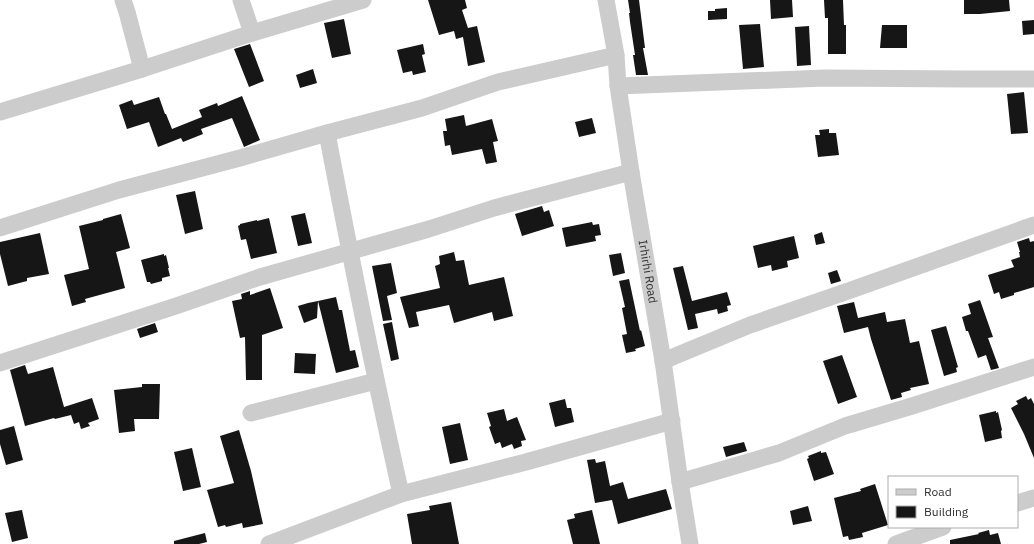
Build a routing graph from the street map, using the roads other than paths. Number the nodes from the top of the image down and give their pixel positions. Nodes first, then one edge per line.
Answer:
1 (122, 0) edge
2 (241, 0) edge
3 (363, 0) edge
4 (606, 0) edge
5 (252, 33) junction
6 (616, 55) junction
7 (142, 69) junction
8 (1034, 79) edge
9 (618, 86) junction
10 (0, 112) edge
11 (327, 133) junction
12 (631, 172) junction
13 (1034, 225) edge
14 (0, 228) edge
15 (349, 251) junction
16 (663, 361) junction
17 (0, 363) edge
18 (1034, 368) edge
19 (376, 381) junction
20 (251, 413) dead end
21 (672, 421) junction
22 (680, 482) junction
23 (401, 494) junction
24 (1034, 498) edge
25 (1018, 503) edge
26 (940, 528) edge
27 (269, 544) edge
28 (690, 544) edge
29 (896, 544) edge

1 - 7 street
2 - 5 street
3 - 5 street
4 - 6 street, Irhirhi Road
5 - 7 street
6 - 9 street, Irhirhi Road
6 - 11 street
7 - 10 street
8 - 9 street
9 - 12 street, Irhirhi Road
11 - 14 street
11 - 15 street
12 - 15 street
12 - 16 street, Irhirhi Road
13 - 16 street
15 - 17 street
15 - 19 street
16 - 21 street, Irhirhi Road
18 - 22 street
19 - 20 street
19 - 23 street
21 - 22 street, Irhirhi Road
21 - 23 street
22 - 28 street, Irhirhi Road
23 - 27 street
24 - 25 street
26 - 29 street

